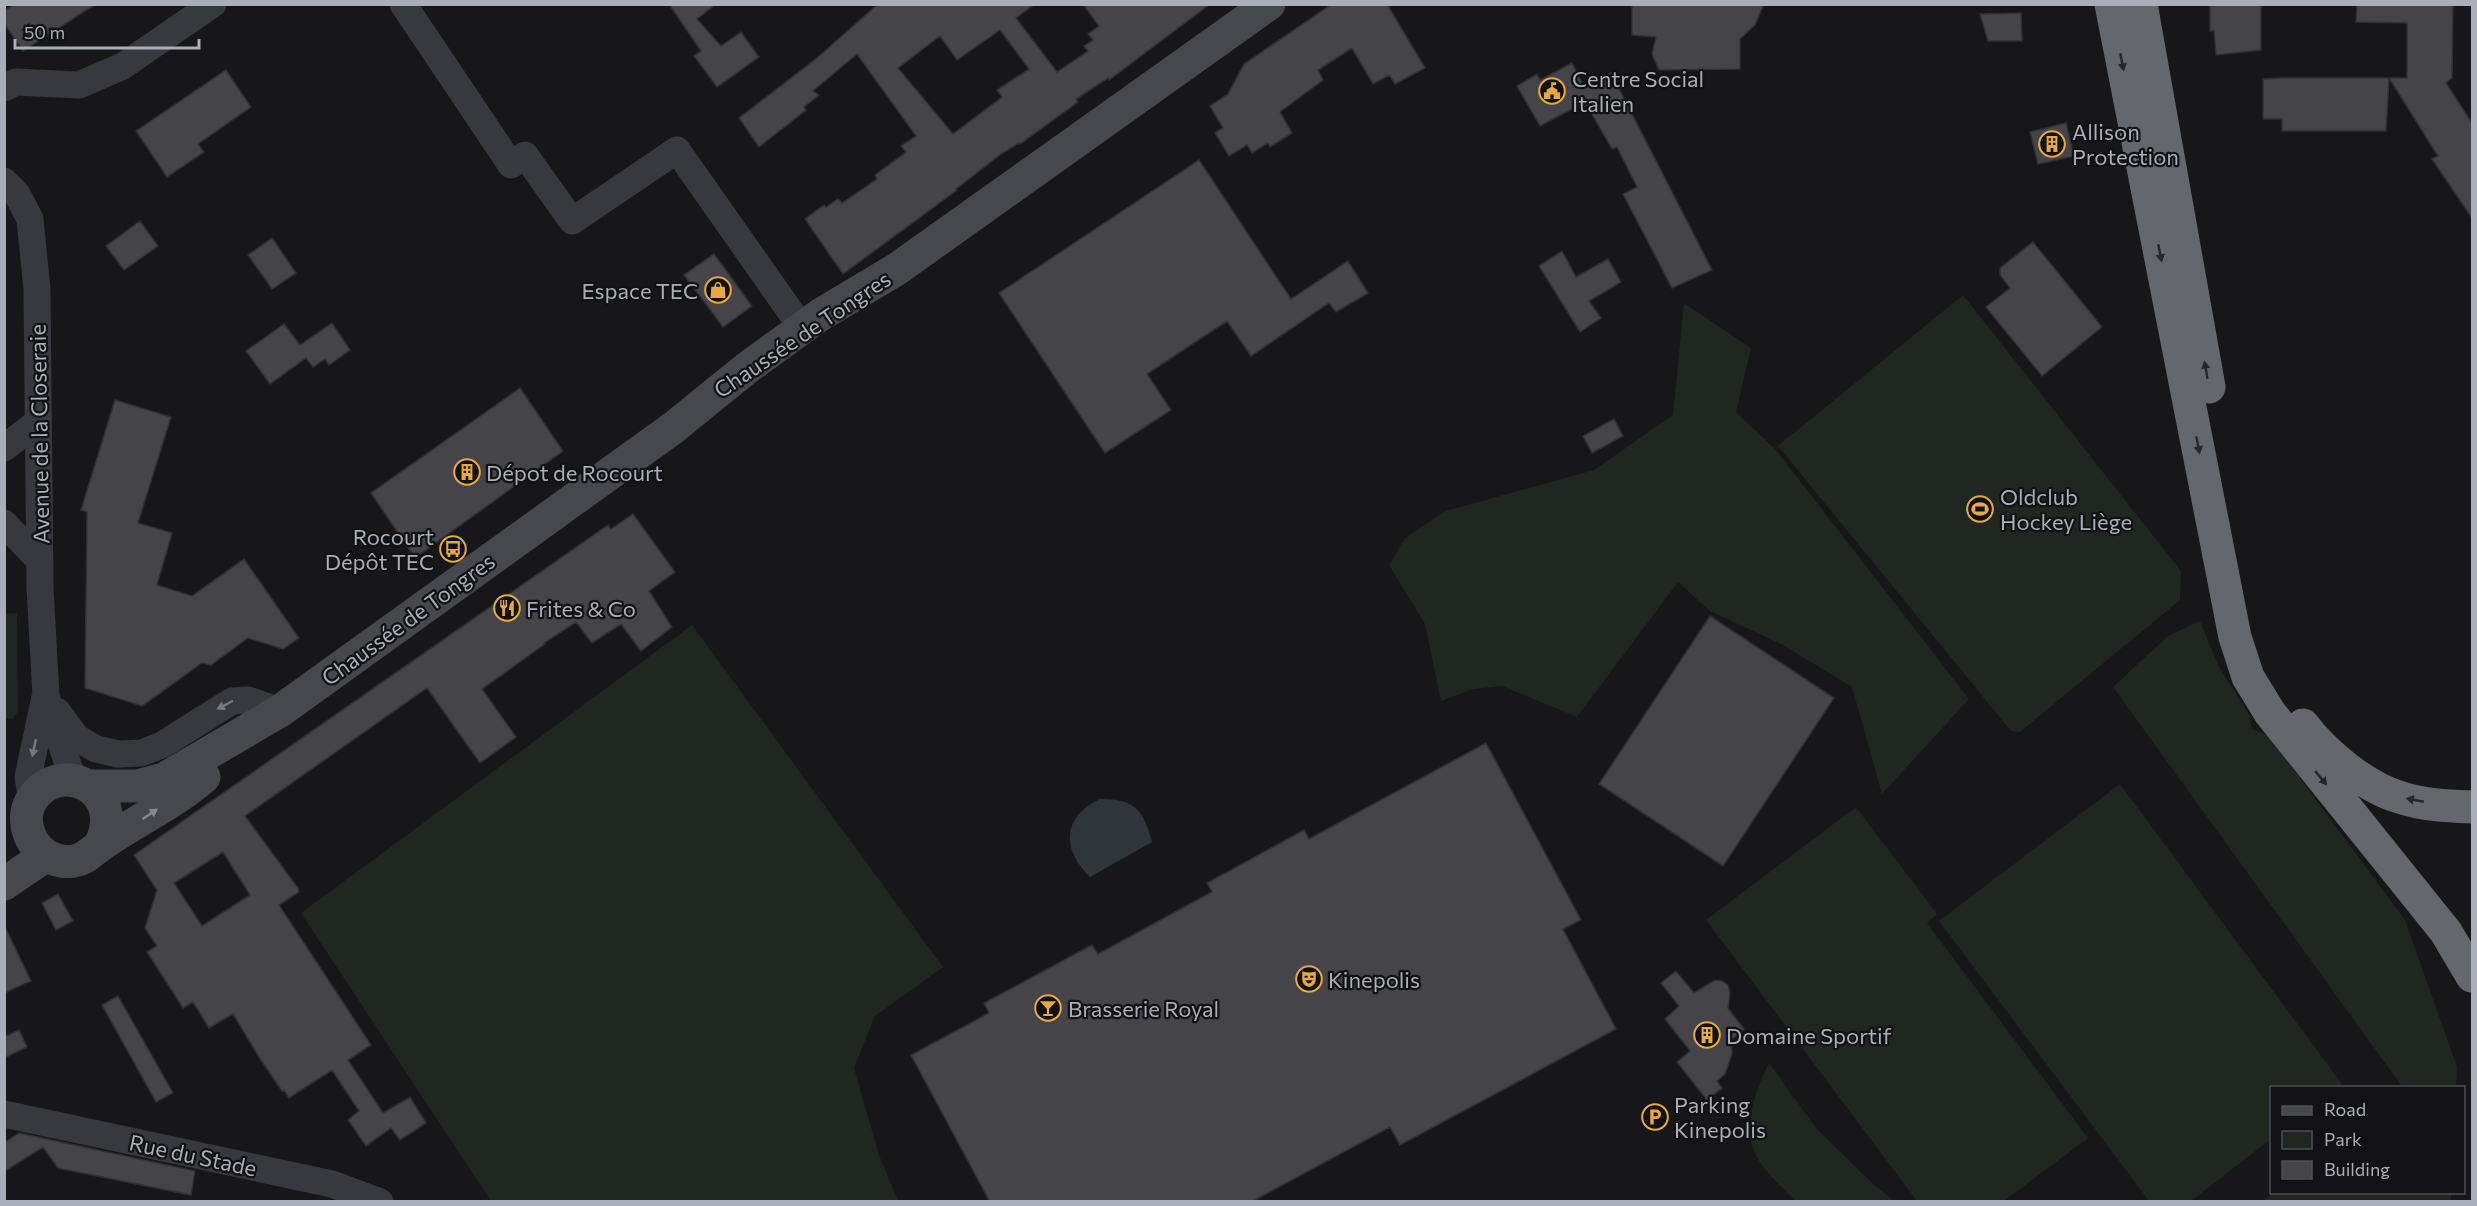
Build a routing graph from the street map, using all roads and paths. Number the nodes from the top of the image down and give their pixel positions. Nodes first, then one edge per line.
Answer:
1 (213, 4) edge
2 (404, 4) edge
3 (1269, 4) edge
4 (2111, 4) edge
5 (2141, 4) edge
6 (4, 88) edge
7 (4, 181) edge
8 (802, 328) junction
9 (38, 422) junction
10 (4, 448) edge
11 (4, 524) edge
12 (40, 561) junction
13 (46, 696) junction
14 (280, 711) junction
15 (81, 783) junction
16 (2472, 807) edge
17 (29, 809) junction
18 (4, 841) edge
19 (100, 845) junction
20 (45, 856) junction
21 (4, 884) edge
22 (2472, 976) edge
23 (4, 1114) edge
24 (380, 1202) edge

1 - 6 street
2 - 8 street
3 - 8 main road, Chaussée de Tongres
4 -> 22 highway
16 -> 5 highway
7 - 9 street, Avenue de la Closeraie
8 - 14 main road, Chaussée de Tongres
9 - 10 street
9 - 12 street, Avenue de la Closeraie
11 - 12 street
12 - 13 street, Avenue de la Closeraie
14 -> 13 street
13 - 15 street, Avenue de la Closeraie
13 -> 17 street, Avenue de la Closeraie
14 - 15 main road, Chaussée de Tongres
19 -> 14 main road, Chaussée de Tongres
15 - 17 main road, Chaussée de Tongres
15 - 19 main road
17 - 18 main road, Chaussée de Tongres
17 - 20 main road
19 - 20 main road, Chaussée de Tongres
20 - 21 main road
23 - 24 street, Rue du Stade

